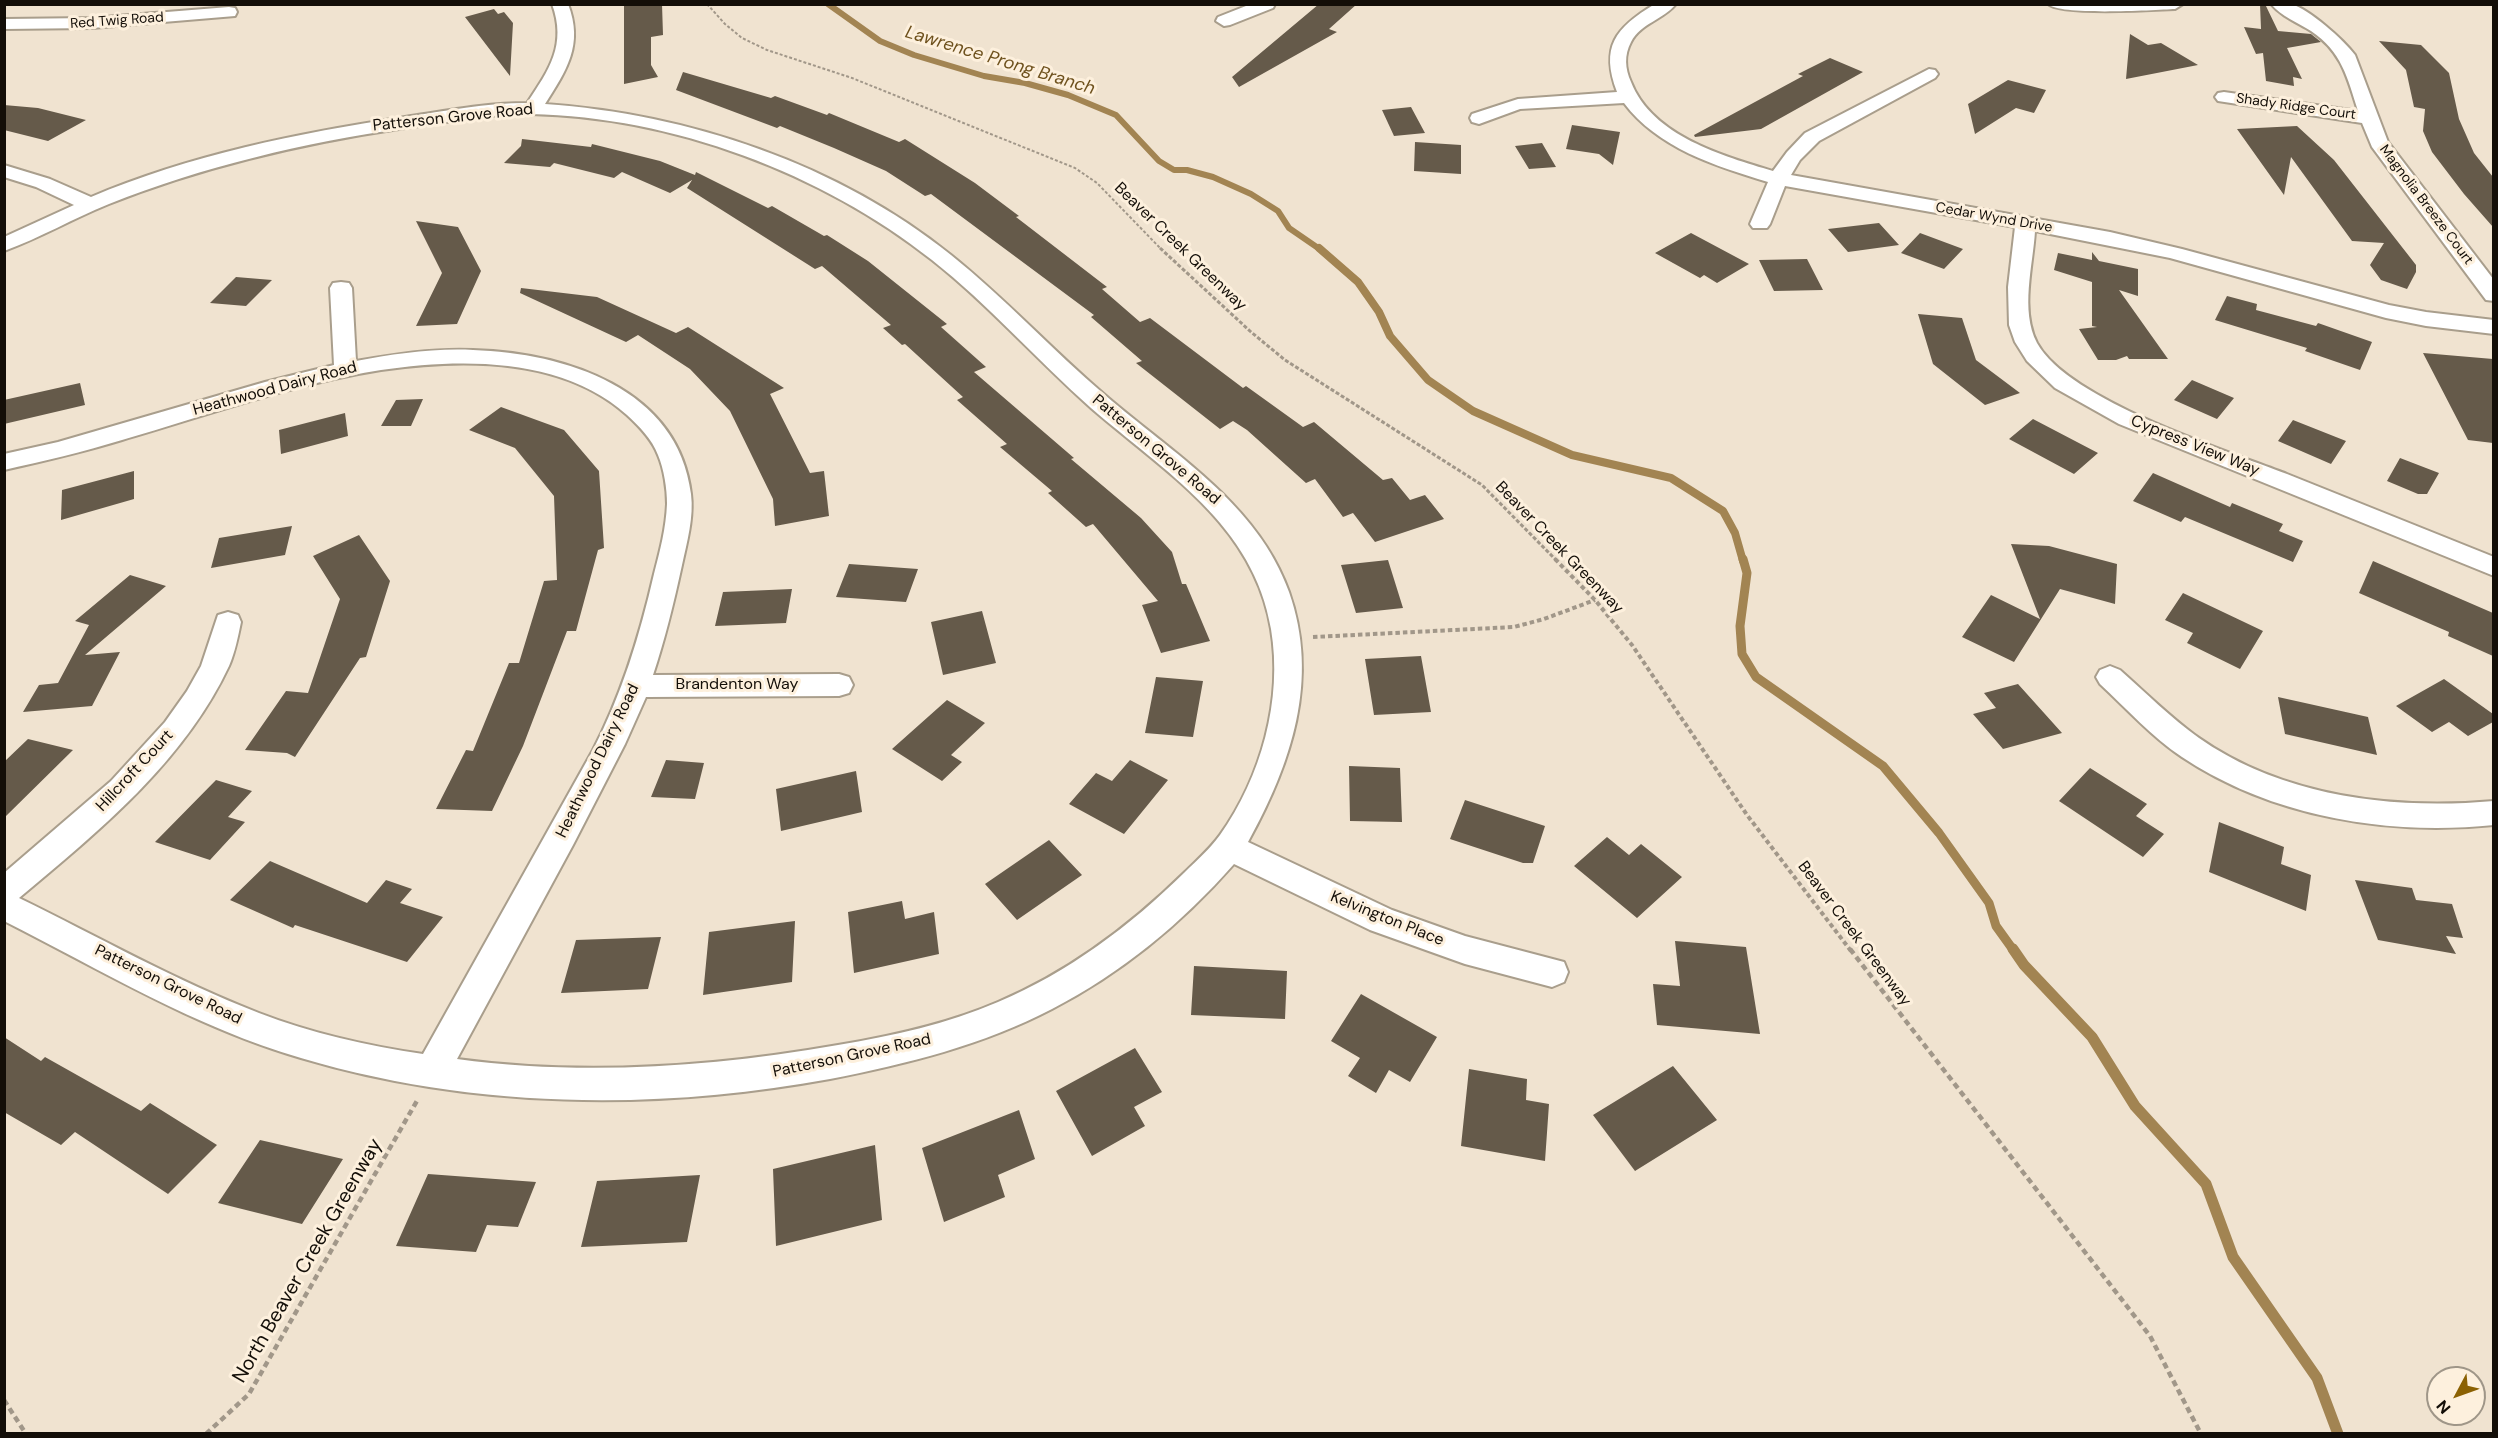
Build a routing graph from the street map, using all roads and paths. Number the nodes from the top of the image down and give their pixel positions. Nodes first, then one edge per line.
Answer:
1 (560, 4) edge
2 (707, 4) edge
3 (1267, 4) edge
4 (1668, 4) edge
5 (2056, 4) edge
6 (2175, 4) edge
7 (2279, 4) edge
8 (229, 12) dead end
9 (1224, 21) dead end
10 (4, 24) edge
11 (1929, 74) dead end
12 (1626, 97) junction
13 (2224, 97) dead end
14 (534, 109) junction
15 (1479, 117) dead end
16 (2368, 118) junction
17 (4, 171) edge
18 (1778, 179) junction
19 (89, 204) junction
20 (1760, 224) dead end
21 (2025, 224) junction
22 (4, 245) edge
23 (341, 288) dead end
24 (2493, 295) edge
25 (2493, 327) edge
26 (345, 369) junction
27 (4, 462) edge
28 (2493, 567) edge
29 (1595, 600) junction
30 (228, 622) dead end
31 (1302, 637) dead end
32 (2110, 676) dead end
33 (838, 685) dead end
34 (636, 686) junction
35 (2493, 813) edge
36 (1229, 847) junction
37 (4, 892) edge
38 (4, 906) edge
39 (1552, 972) dead end
40 (427, 1082) junction
41 (4, 1400) edge
42 (26, 1434) edge
43 (206, 1434) edge
44 (2201, 1434) edge

1 - 14 street
2 - 29 path, Beaver Creek Greenway
3 - 9 street
4 - 12 street, Cedar Wynd Drive
5 - 6 street
7 - 16 street, Magnolia Breeze Court
8 - 10 street, Red Twig Road
11 - 18 street
12 - 15 street
12 - 18 street, Cedar Wynd Drive
13 - 16 street, Shady Ridge Court
14 - 19 street, Patterson Grove Road
14 - 36 street, Patterson Grove Road
16 - 24 street, Magnolia Breeze Court
17 - 19 street
18 - 20 street
18 - 21 street, Cedar Wynd Drive
19 - 22 street, Patterson Grove Road
21 - 25 street, Cedar Wynd Drive
21 - 28 street, Cypress View Way
23 - 26 street
26 - 27 street, Heathwood Dairy Road
26 - 34 street, Heathwood Dairy Road
29 - 31 path
29 - 44 path, Beaver Creek Greenway
30 - 37 street, Hillcroft Court
32 - 35 street
33 - 34 street, Brandenton Way
34 - 40 street, Heathwood Dairy Road
36 - 39 street, Kelvington Place
36 - 40 street, Patterson Grove Road
38 - 40 street, Patterson Grove Road
40 - 43 path, North Beaver Creek Greenway
41 - 42 path

